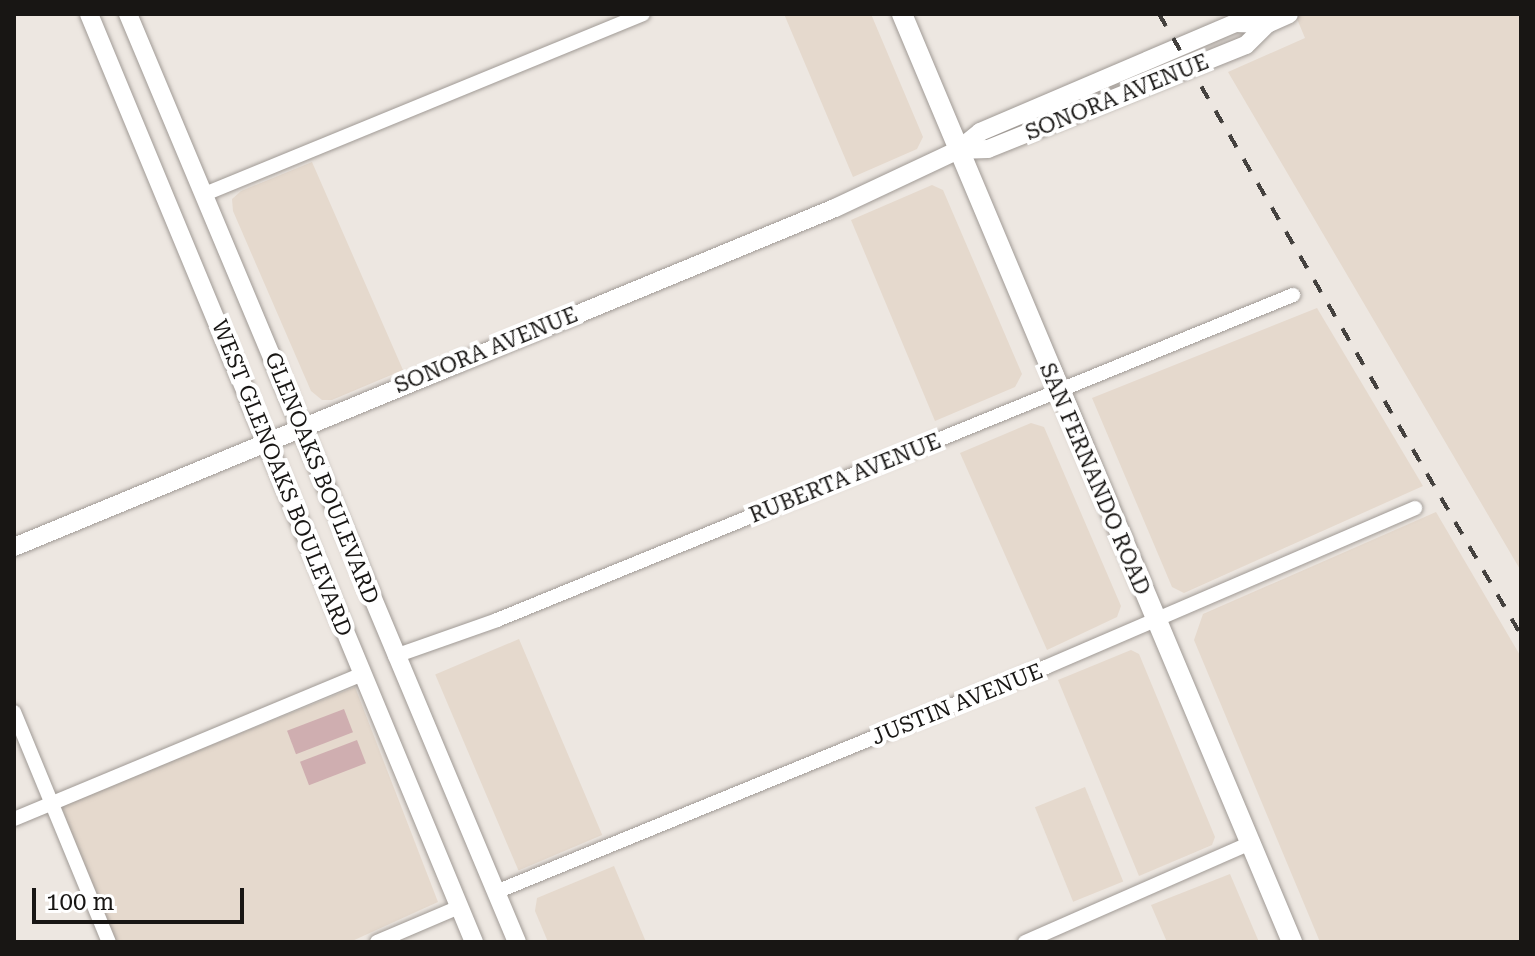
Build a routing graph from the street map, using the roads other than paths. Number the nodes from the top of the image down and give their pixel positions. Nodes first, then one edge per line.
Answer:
1 (89, 14) edge
2 (128, 14) edge
3 (643, 14) edge
4 (902, 14) edge
5 (1289, 14) edge
6 (1264, 19) edge
7 (1140, 64) junction
8 (1041, 127) junction
9 (958, 150) junction
10 (207, 193) junction
11 (1293, 295) dead end
12 (1058, 390) junction
13 (302, 428) junction
14 (268, 442) junction
15 (1415, 508) dead end
16 (14, 547) edge
17 (1154, 621) junction
18 (395, 656) junction
19 (362, 674) junction
20 (14, 712) edge
21 (52, 802) junction
22 (14, 819) edge
23 (1251, 843) junction
24 (496, 892) junction
25 (459, 907) junction
26 (109, 942) edge
27 (377, 942) edge
28 (474, 942) edge
29 (517, 942) edge
30 (1025, 942) edge
31 (1292, 942) edge

1 - 14 main road, WEST GLENOAKS BOULEVARD
2 - 10 main road, GLENOAKS BOULEVARD
3 - 10 street
4 - 9 main road, SAN FERNANDO ROAD
5 - 6 main road, SONORA AVENUE
6 - 7 main road, SONORA AVENUE
6 - 8 main road, SONORA AVENUE
7 - 8 main road
7 - 9 main road, SONORA AVENUE
8 - 9 main road, SONORA AVENUE
9 - 12 main road, SAN FERNANDO ROAD
9 - 13 main road, SONORA AVENUE
10 - 13 main road, GLENOAKS BOULEVARD
11 - 12 street, RUBERTA AVENUE
12 - 17 main road, SAN FERNANDO ROAD
12 - 18 street, RUBERTA AVENUE
13 - 14 main road, SONORA AVENUE
13 - 18 main road, GLENOAKS BOULEVARD
14 - 16 main road, SONORA AVENUE
14 - 19 main road, WEST GLENOAKS BOULEVARD
15 - 17 street, JUSTIN AVENUE
17 - 23 main road, SAN FERNANDO ROAD
17 - 24 street, JUSTIN AVENUE
18 - 24 main road, GLENOAKS BOULEVARD
19 - 21 street
19 - 25 main road, WEST GLENOAKS BOULEVARD
20 - 21 street
21 - 22 street
21 - 26 street
23 - 30 street
23 - 31 main road, SAN FERNANDO ROAD
24 - 29 main road, GLENOAKS BOULEVARD
25 - 27 street
25 - 28 main road, WEST GLENOAKS BOULEVARD

